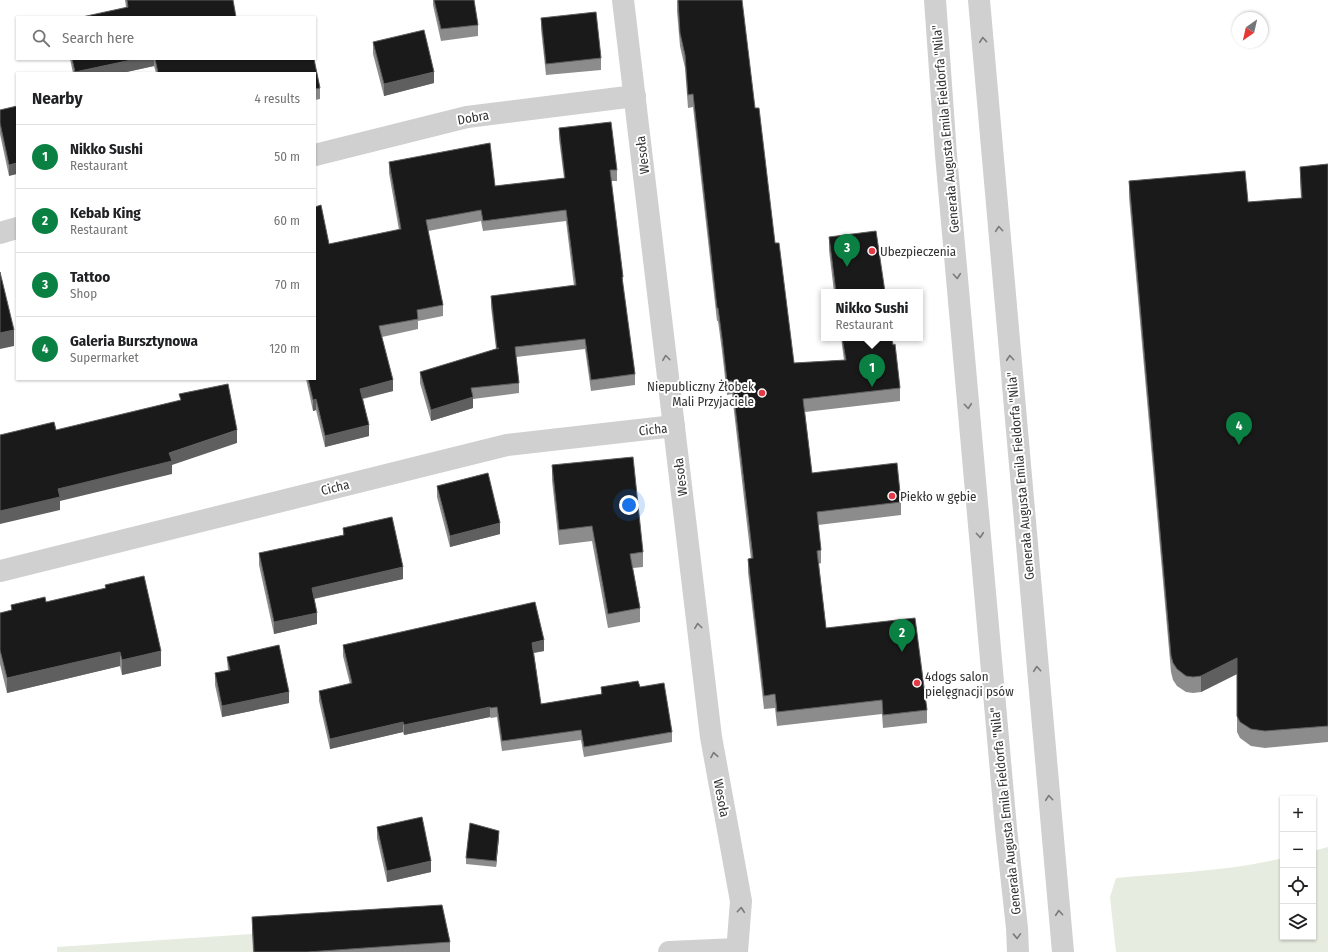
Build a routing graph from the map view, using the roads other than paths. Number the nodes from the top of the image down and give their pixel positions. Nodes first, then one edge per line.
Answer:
1 (623, 0) edge
2 (935, 0) edge
3 (979, 0) edge
4 (635, 96) junction
5 (316, 155) edge
6 (16, 228) edge
7 (0, 232) edge
8 (674, 426) junction
9 (0, 571) edge
10 (737, 950) edge
11 (669, 952) edge
12 (1018, 952) edge
13 (1063, 952) edge

1 - 4 street, Wesoła
2 -> 12 street, Generała Augusta Emila Fieldorfa "Nila"
13 -> 3 street, Generała Augusta Emila Fieldorfa "Nila"
4 - 5 street, Dobra
8 -> 4 street, Wesoła
6 - 7 street
8 - 9 street, Cicha
10 -> 8 street, Wesoła
10 - 11 street

